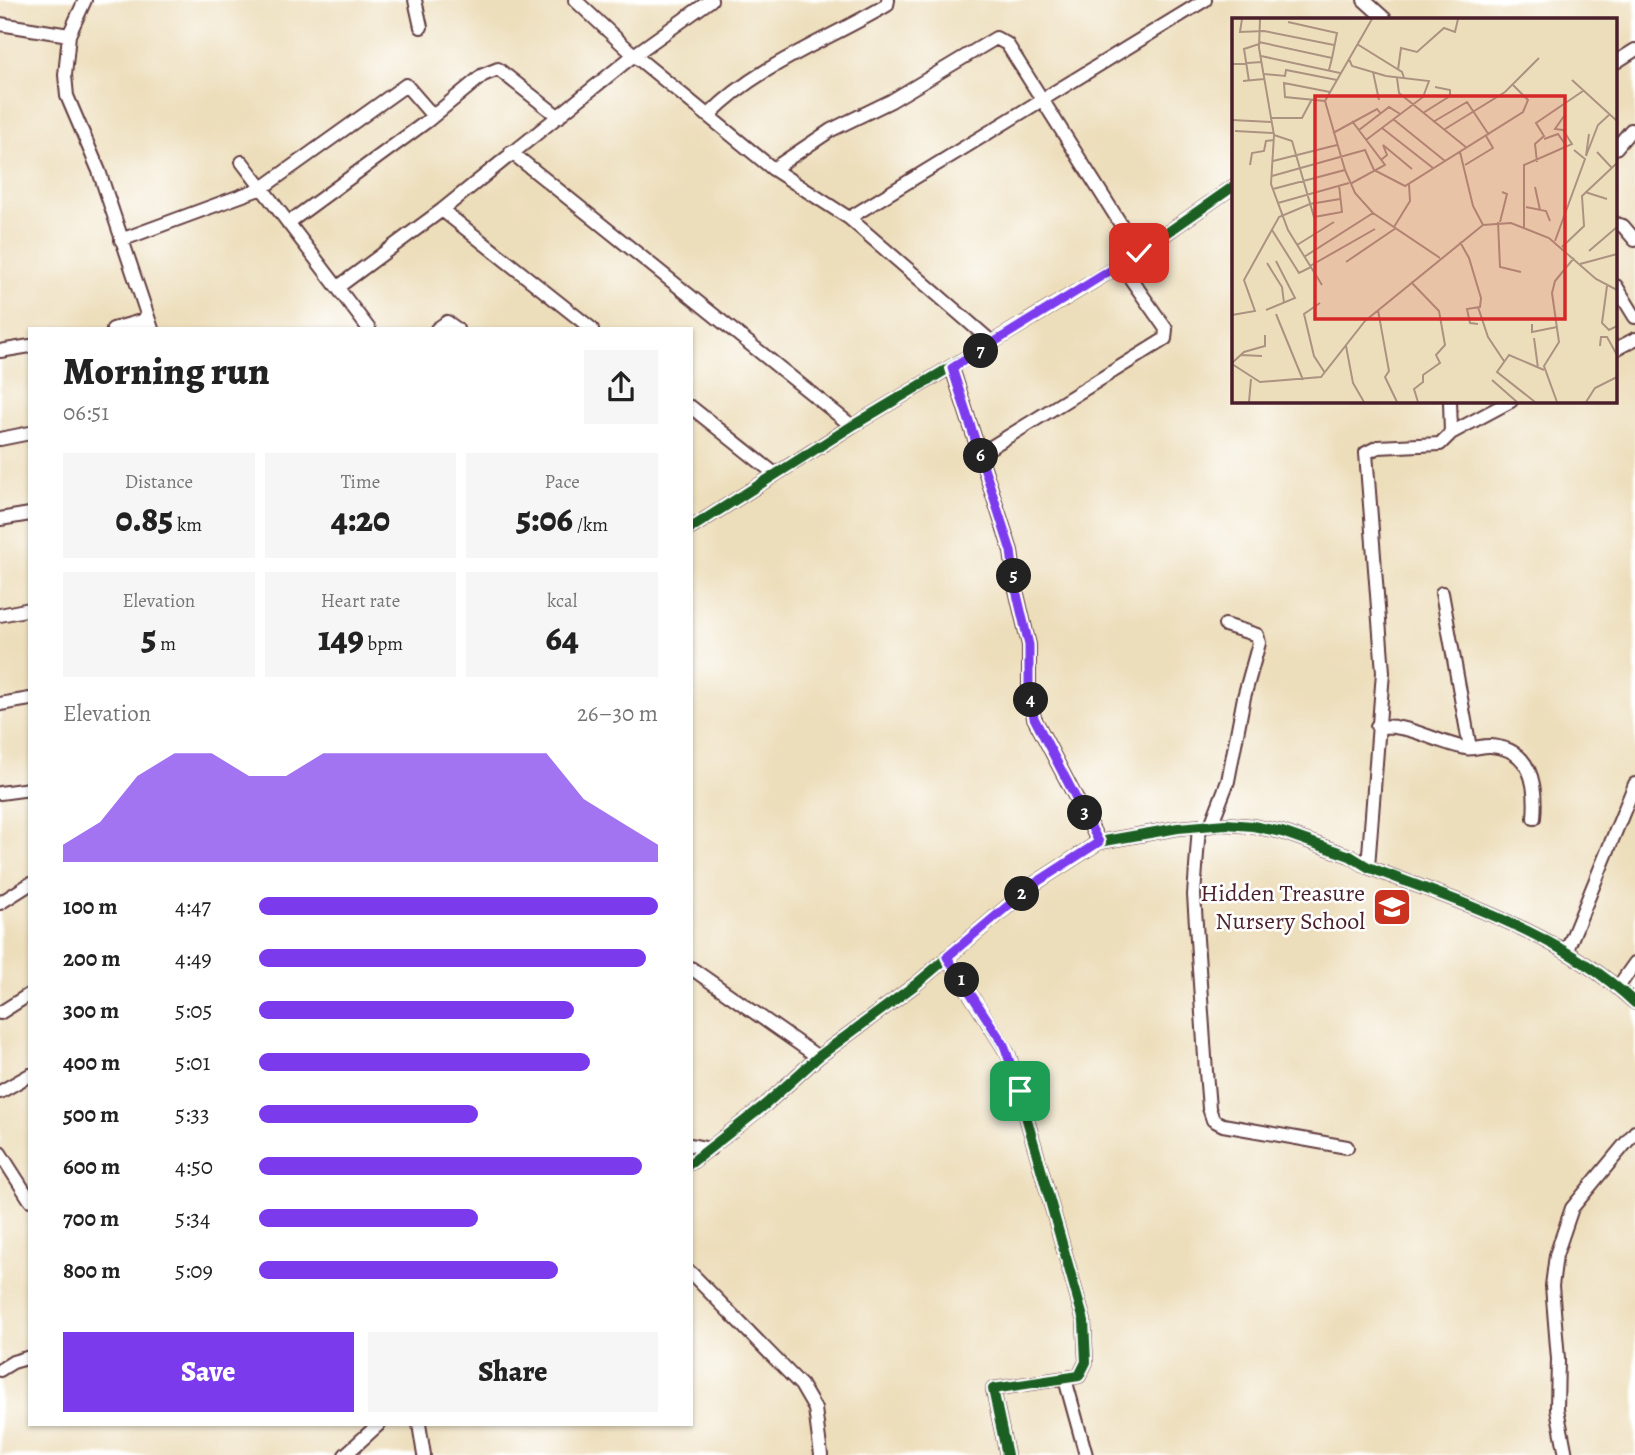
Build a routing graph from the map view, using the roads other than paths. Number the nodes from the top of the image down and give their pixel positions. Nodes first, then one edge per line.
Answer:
1 (85, 0) edge
2 (415, 0) edge
3 (575, 0) edge
4 (711, 0) edge
5 (888, 0) edge
6 (1205, 0) edge
7 (1364, 0) edge
8 (1384, 18) edge
9 (0, 24) edge
10 (421, 27) dead end
11 (69, 35) junction
12 (1635, 50) edge
13 (634, 55) junction
14 (1618, 61) edge
15 (1040, 100) junction
16 (709, 114) junction
17 (433, 117) junction
18 (559, 117) junction
19 (1630, 130) dead end
20 (1618, 145) edge
21 (511, 152) junction
22 (242, 162) dead end
23 (773, 169) junction
24 (1232, 187) edge
25 (262, 188) junction
26 (442, 210) junction
27 (849, 218) junction
28 (288, 223) junction
29 (1618, 225) edge
30 (121, 240) junction
31 (1635, 240) edge
32 (1139, 253) junction
33 (1121, 265) junction
34 (338, 287) junction
35 (1618, 289) edge
36 (1635, 317) edge
37 (150, 324) edge
38 (128, 327) edge
39 (368, 327) edge
40 (589, 327) edge
41 (1635, 339) edge
42 (993, 343) junction
43 (28, 346) edge
44 (1618, 348) edge
45 (0, 351) edge
46 (952, 368) junction
47 (1450, 402) edge
48 (1509, 402) edge
49 (693, 409) edge
50 (852, 426) junction
51 (28, 433) edge
52 (1451, 433) junction
53 (0, 439) edge
54 (980, 454) junction
55 (775, 474) junction
56 (28, 514) edge
57 (0, 519) edge
58 (693, 527) edge
59 (1442, 593) dead end
60 (28, 610) edge
61 (0, 615) edge
62 (1225, 625) dead end
63 (28, 699) edge
64 (0, 704) edge
65 (1377, 726) junction
66 (1470, 748) junction
67 (1635, 784) edge
68 (28, 789) edge
69 (0, 793) edge
70 (1534, 818) dead end
71 (1205, 826) junction
72 (1099, 842) junction
73 (1368, 867) junction
74 (28, 885) edge
75 (0, 903) edge
76 (1566, 950) junction
77 (947, 957) junction
78 (1635, 963) edge
79 (693, 969) edge
80 (1618, 987) junction
81 (28, 995) edge
82 (1635, 1003) edge
83 (0, 1013) edge
84 (818, 1057) junction
85 (28, 1076) edge
86 (0, 1092) edge
87 (1635, 1132) edge
88 (693, 1145) edge
89 (1346, 1147) dead end
90 (710, 1149) junction
91 (0, 1153) edge
92 (693, 1162) edge
93 (28, 1197) edge
94 (693, 1275) edge
95 (28, 1358) edge
96 (0, 1370) edge
97 (1065, 1379) junction
98 (377, 1426) edge
99 (419, 1426) edge
100 (345, 1455) edge
101 (424, 1455) edge
102 (821, 1455) edge
103 (1007, 1455) edge
104 (1086, 1455) edge
105 (1566, 1455) edge

1 - 11 street
2 - 10 street
3 - 13 street
4 - 13 street
5 - 16 street
6 - 15 street
7 - 8 street
9 - 11 street
11 - 30 street
12 - 14 street
13 - 16 street
13 - 18 street
15 - 23 street
15 - 27 street
15 - 32 street
16 - 23 street
17 - 18 street
17 - 25 street
17 - 28 street
18 - 21 street
19 - 20 street
21 - 26 street
21 - 50 street
22 - 25 street
23 - 27 street
24 - 32 street
25 - 28 street
25 - 30 street
26 - 34 street
26 - 40 street
27 - 42 street
28 - 34 street
29 - 31 street
30 - 37 street
32 - 33 street
33 - 42 street
33 - 54 street
34 - 39 street
35 - 36 street
37 - 38 street
41 - 44 street
42 - 46 street
43 - 45 street
46 - 50 street
46 - 54 street
47 - 52 street
48 - 52 street
49 - 55 street
50 - 55 street
51 - 53 street
52 - 65 street
54 - 72 street
55 - 58 street
56 - 57 street
59 - 66 street
60 - 61 street
62 - 71 street
63 - 64 street
65 - 66 street
65 - 73 street
66 - 70 street
67 - 76 street
68 - 69 street
71 - 72 street
71 - 73 street
71 - 89 street
72 - 77 street
73 - 76 street
74 - 75 street
76 - 80 street
77 - 84 street
77 - 97 street
78 - 80 street
79 - 84 street
80 - 82 street
81 - 83 street
84 - 90 street
85 - 86 street
87 - 105 street
88 - 90 street
90 - 92 street
91 - 93 street
94 - 102 street
95 - 96 street
97 - 103 street
97 - 104 street
98 - 100 street
99 - 101 street

